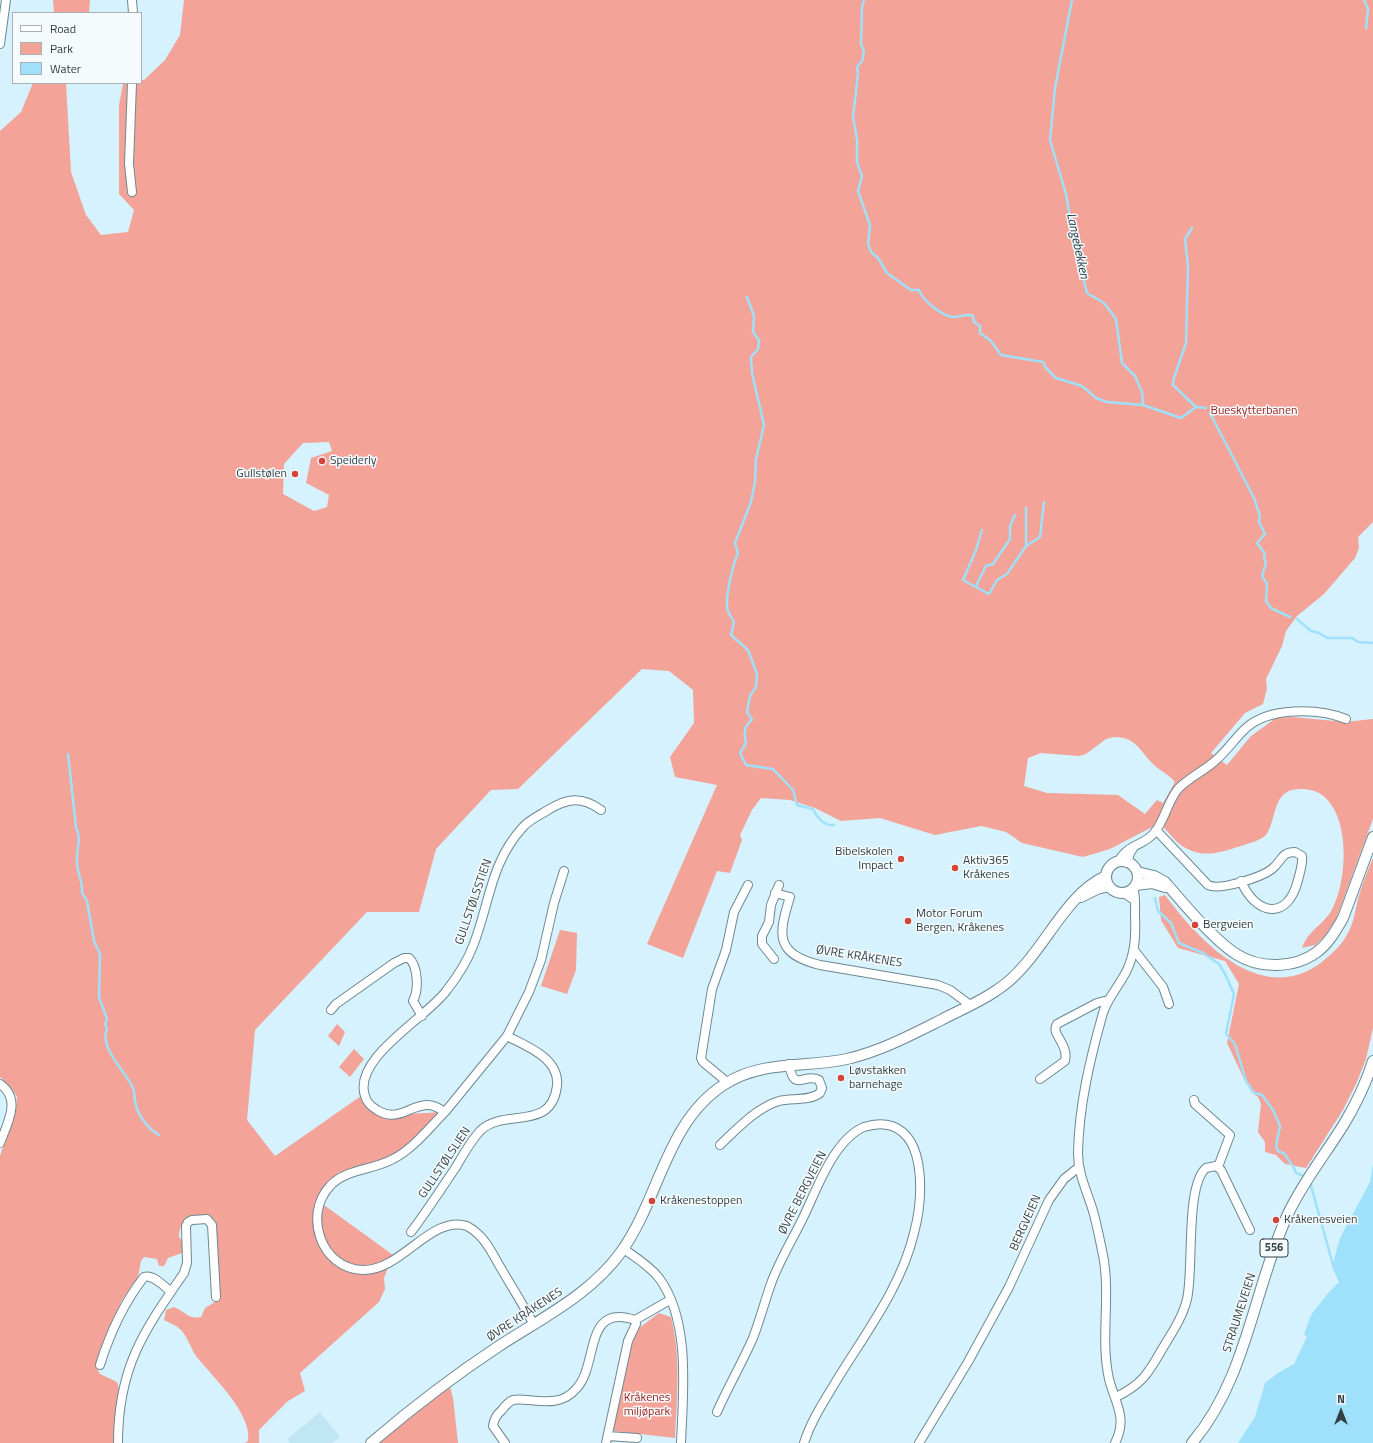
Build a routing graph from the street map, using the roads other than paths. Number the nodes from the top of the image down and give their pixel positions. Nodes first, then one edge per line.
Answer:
1 (6, 0) edge
2 (132, 0) edge
3 (133, 12) edge
4 (0, 44) edge
5 (132, 84) edge
6 (132, 192) dead end
7 (1346, 719) dead end
8 (601, 810) dead end
9 (1156, 830) junction
10 (1373, 837) edge
11 (1123, 862) junction
12 (564, 872) dead end
13 (1137, 872) junction
14 (1106, 876) junction
15 (1241, 881) junction
16 (779, 884) dead end
17 (748, 885) dead end
18 (1109, 886) junction
19 (1131, 889) junction
20 (1170, 890) junction
21 (775, 893) junction
22 (1073, 903) junction
23 (1134, 950) junction
24 (774, 959) dead end
25 (1108, 1000) junction
26 (1169, 1004) dead end
27 (970, 1006) junction
28 (331, 1010) dead end
29 (422, 1016) junction
30 (507, 1036) junction
31 (1373, 1061) edge
32 (789, 1064) junction
33 (1040, 1079) dead end
34 (727, 1082) junction
35 (0, 1084) edge
36 (1194, 1100) dead end
37 (444, 1112) junction
38 (0, 1143) edge
39 (720, 1145) dead end
40 (1079, 1167) junction
41 (1218, 1167) junction
42 (1250, 1230) dead end
43 (411, 1232) dead end
44 (624, 1249) junction
45 (171, 1292) junction
46 (216, 1297) dead end
47 (670, 1300) junction
48 (635, 1320) junction
49 (534, 1325) junction
50 (100, 1365) dead end
51 (1116, 1397) junction
52 (717, 1412) dead end
53 (637, 1438) dead end
54 (607, 1439) edge
55 (118, 1443) edge
56 (372, 1443) edge
57 (505, 1443) edge
58 (681, 1443) edge
59 (804, 1443) edge
60 (918, 1443) edge
61 (1115, 1443) edge
62 (1192, 1443) edge

1 - 4 street
2 - 3 street
5 - 6 street
7 - 9 street
8 - 29 street, GULLSTØLSSTIEN
9 - 11 street
9 - 15 street
10 - 20 main road
11 - 13 main road
11 - 14 main road
12 - 30 street
13 - 19 main road
13 - 20 main road
14 - 18 main road
14 - 22 main road, ØVRE KRÅKENES
15 - 15 street
16 - 21 street
17 - 34 street
18 - 19 main road
18 - 22 main road, ØVRE KRÅKENES
19 - 20 main road
19 - 23 street
21 - 24 street
21 - 27 street, ØVRE KRÅKENES
22 - 27 main road, ØVRE KRÅKENES
23 - 25 street
23 - 26 street
25 - 33 street
25 - 40 street
27 - 32 main road, ØVRE KRÅKENES
28 - 29 street
29 - 37 street, GULLSTØLSSTIEN
30 - 37 street
30 - 43 street, GULLSTØLSLIEN
31 - 62 main road, STRAUMEVEIEN / 556
32 - 34 main road, ØVRE KRÅKENES
32 - 39 street
34 - 44 main road, ØVRE KRÅKENES
35 - 38 street
36 - 41 street
37 - 49 street
40 - 51 street
40 - 60 street, BERGVEIEN
41 - 42 street
41 - 51 street
44 - 47 street
44 - 49 main road, ØVRE KRÅKENES
45 - 46 street
45 - 50 street
45 - 55 street
47 - 48 street
47 - 58 street
48 - 54 street
48 - 57 street
49 - 56 main road, ØVRE KRÅKENES
51 - 61 street
52 - 59 street, ØVRE BERGVEIEN
53 - 54 street

